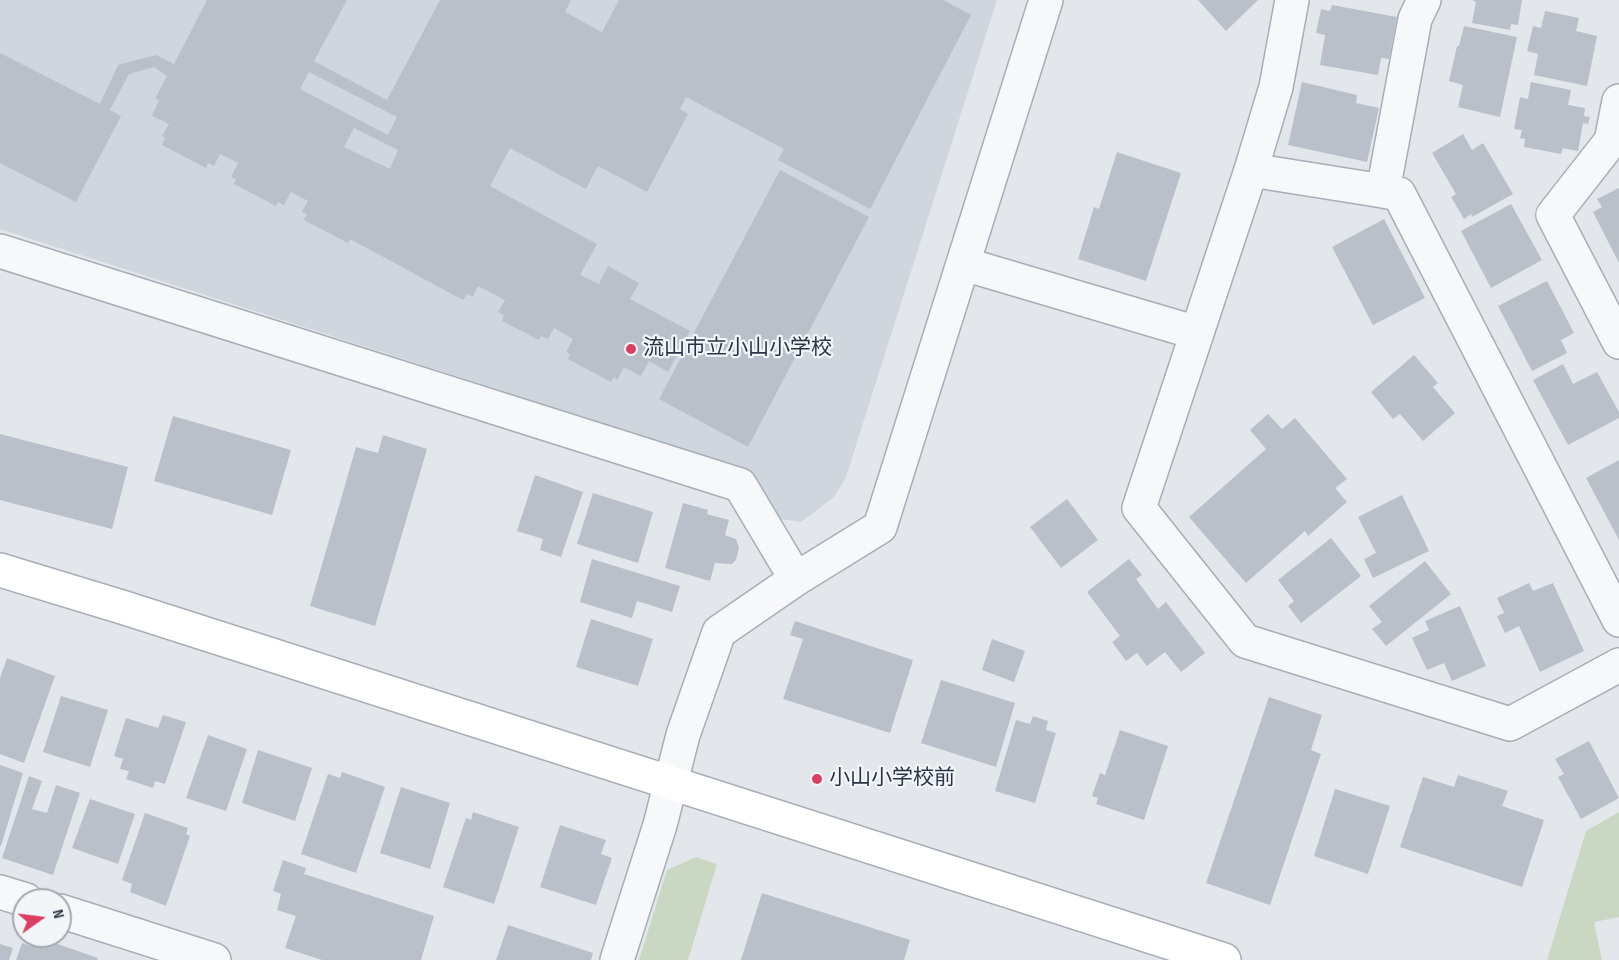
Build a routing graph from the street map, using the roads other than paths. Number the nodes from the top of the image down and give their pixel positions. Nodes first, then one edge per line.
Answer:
1 (1046, 0) edge
2 (1292, 0) edge
3 (1424, 0) edge
4 (1619, 101) edge
5 (1251, 170) junction
6 (1383, 191) junction
7 (0, 251) edge
8 (964, 264) junction
9 (1197, 333) junction
10 (1619, 342) edge
11 (0, 570) edge
12 (796, 579) junction
13 (1619, 620) edge
14 (1619, 665) edge
15 (672, 783) junction
16 (72, 915) edge
17 (214, 960) edge
18 (617, 960) edge
19 (1224, 960) edge

1 - 8 street
2 - 5 street
3 - 6 street
4 - 10 street
5 - 6 street
5 - 9 street
6 - 13 street
7 - 12 street
8 - 9 street
8 - 12 street
9 - 14 street
11 - 15 street
12 - 15 street
15 - 18 street
15 - 19 street
16 - 17 street

